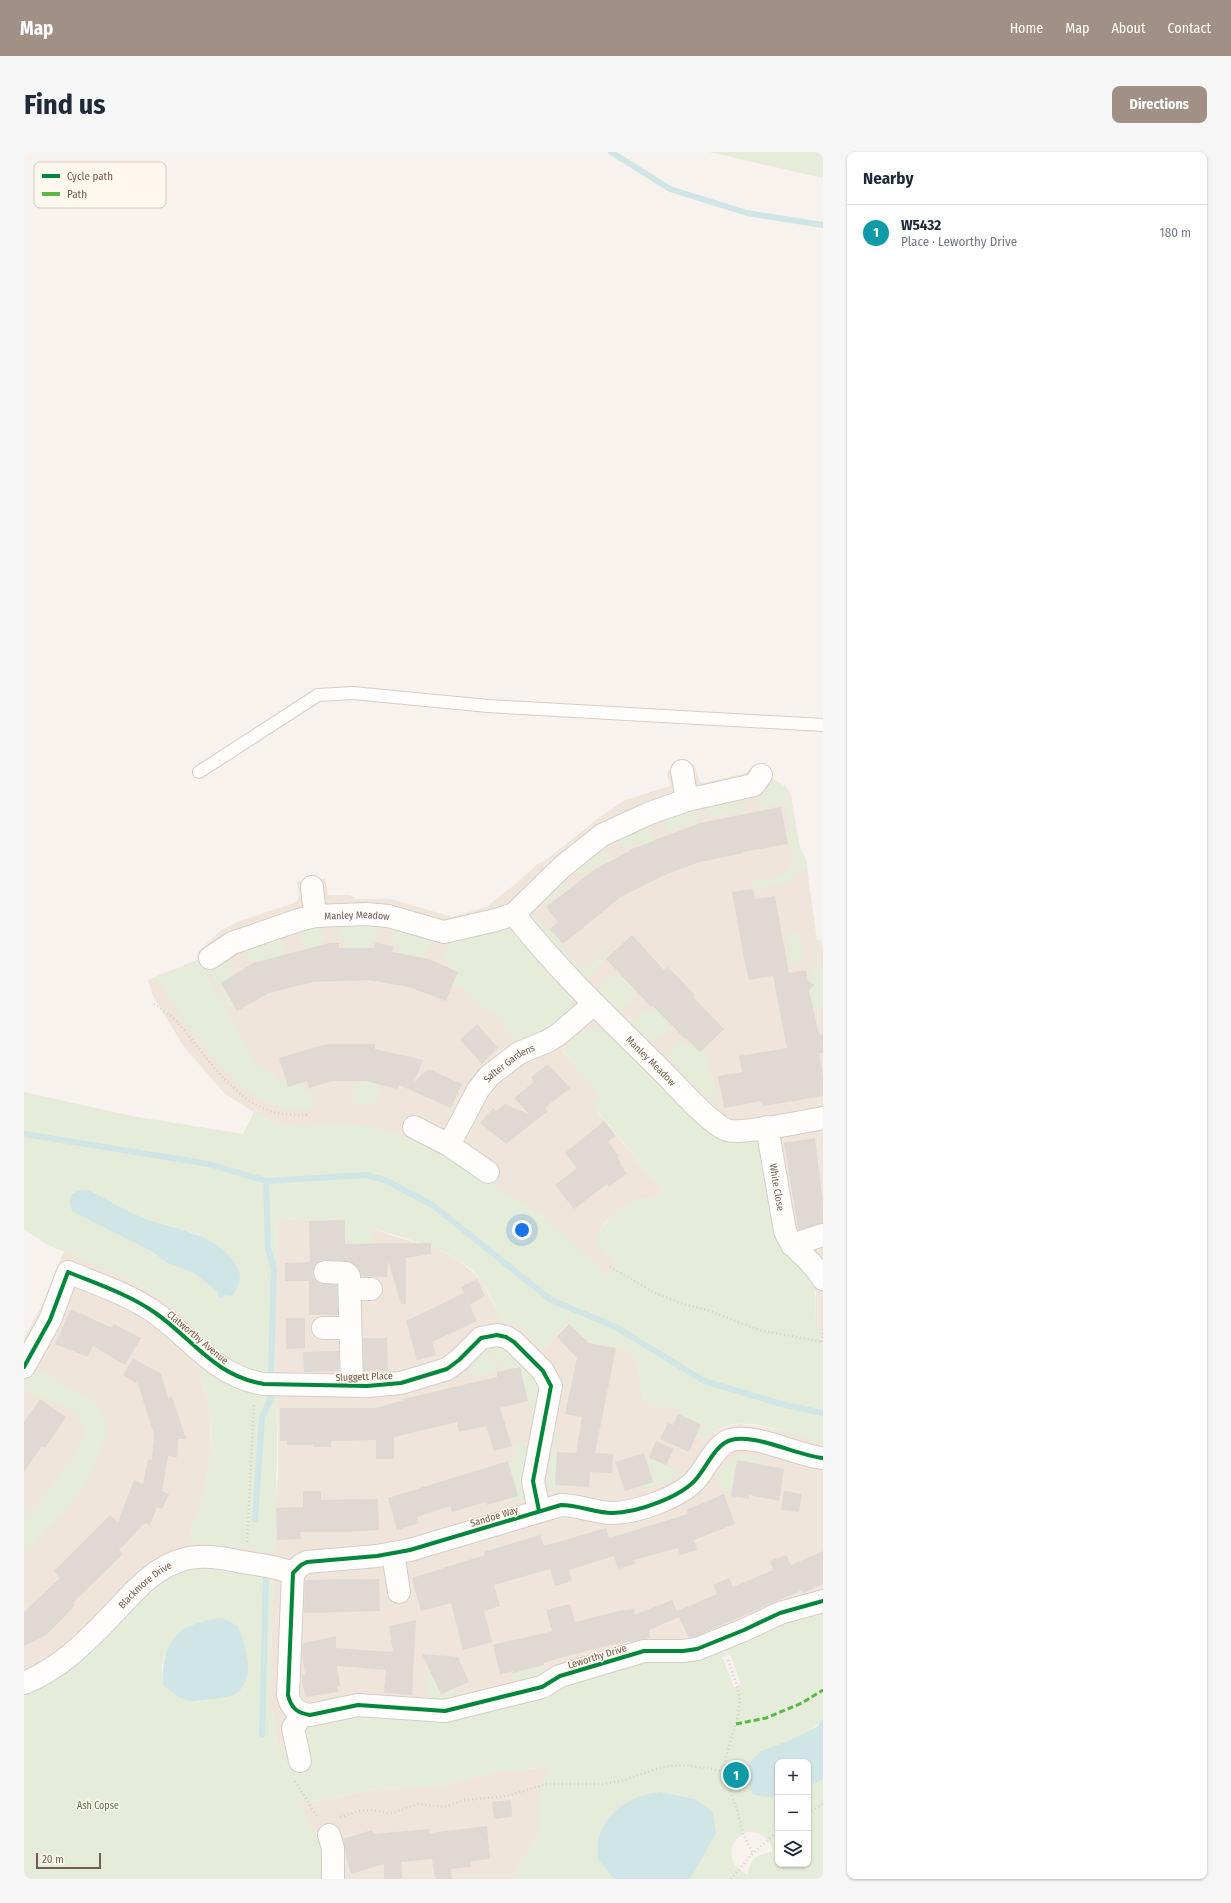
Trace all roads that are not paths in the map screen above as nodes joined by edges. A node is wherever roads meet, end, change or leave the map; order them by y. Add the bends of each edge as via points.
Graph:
1 (823, 725) edge
2 (682, 771) dead end
3 (199, 772) dead end
4 (760, 775) dead end
5 (687, 800) junction
6 (312, 887) dead end
7 (514, 914) junction
8 (315, 916) junction
9 (210, 958) dead end
10 (594, 1004) junction
11 (823, 1118) edge
12 (414, 1126) dead end
13 (767, 1127) junction
14 (448, 1145) junction
15 (488, 1172) dead end
16 (823, 1236) edge
17 (792, 1245) junction
18 (325, 1272) dead end
19 (823, 1279) edge
20 (323, 1328) dead end
21 (350, 1328) junction
22 (24, 1367) edge
23 (266, 1383) joint
24 (352, 1385) junction
25 (823, 1458) edge
26 (539, 1511) junction
27 (394, 1553) junction
28 (293, 1573) junction
29 (398, 1592) dead end
30 (823, 1601) edge
31 (24, 1683) edge
32 (302, 1714) junction
33 (300, 1761) road end
34 (326, 1830) road end
35 (333, 1879) edge

1 - 3 lane via 488,706 353,693 318,694
2 - 5 street
4 - 5 street, Manley Meadow via 754,785
5 - 7 street, Manley Meadow via 650,813 602,835 562,867
6 - 8 street, Manley Meadow
7 - 8 street, Manley Meadow via 444,932 388,916
7 - 10 street, Manley Meadow
8 - 9 street, Manley Meadow via 232,943
10 - 13 street, Manley Meadow via 718,1125 733,1132
10 - 14 street, Salter Gardens via 559,1034 519,1053 488,1076
11 - 13 street, Manley Meadow
12 - 14 street
13 - 17 street, White Close via 785,1231
14 - 15 street
16 - 17 street
17 - 19 street, White Close via 810,1261
18 - 21 street via 346,1273 361,1289
20 - 21 street
21 - 24 street
22 - 23 street, Clatworthy Avenue via 50,1320 68,1272 152,1310 222,1369
23 - 24 street, Sluggett Place
24 - 26 street, Sluggett Place via 401,1383 440,1372 459,1360 481,1338 488,1336 506,1338 514,1342 546,1374 551,1386 533,1481
25 - 26 street, Sandoe Way via 762,1442 732,1439 721,1446 689,1487 671,1498 622,1512 611,1513 572,1505
26 - 27 street, Sandoe Way
27 - 28 street, Sandoe Way via 307,1562
27 - 29 street
28 - 31 street, Blackmore Drive via 280,1568 209,1557 187,1558 168,1565 143,1582 98,1630 61,1664
28 - 32 street via 288,1695 294,1709
30 - 32 street, Leworthy Drive via 780,1613 697,1648 683,1651 644,1651 560,1676 542,1687 445,1711 358,1705 310,1715
32 - 33 street via 294,1728
34 - 35 street via 333,1848

